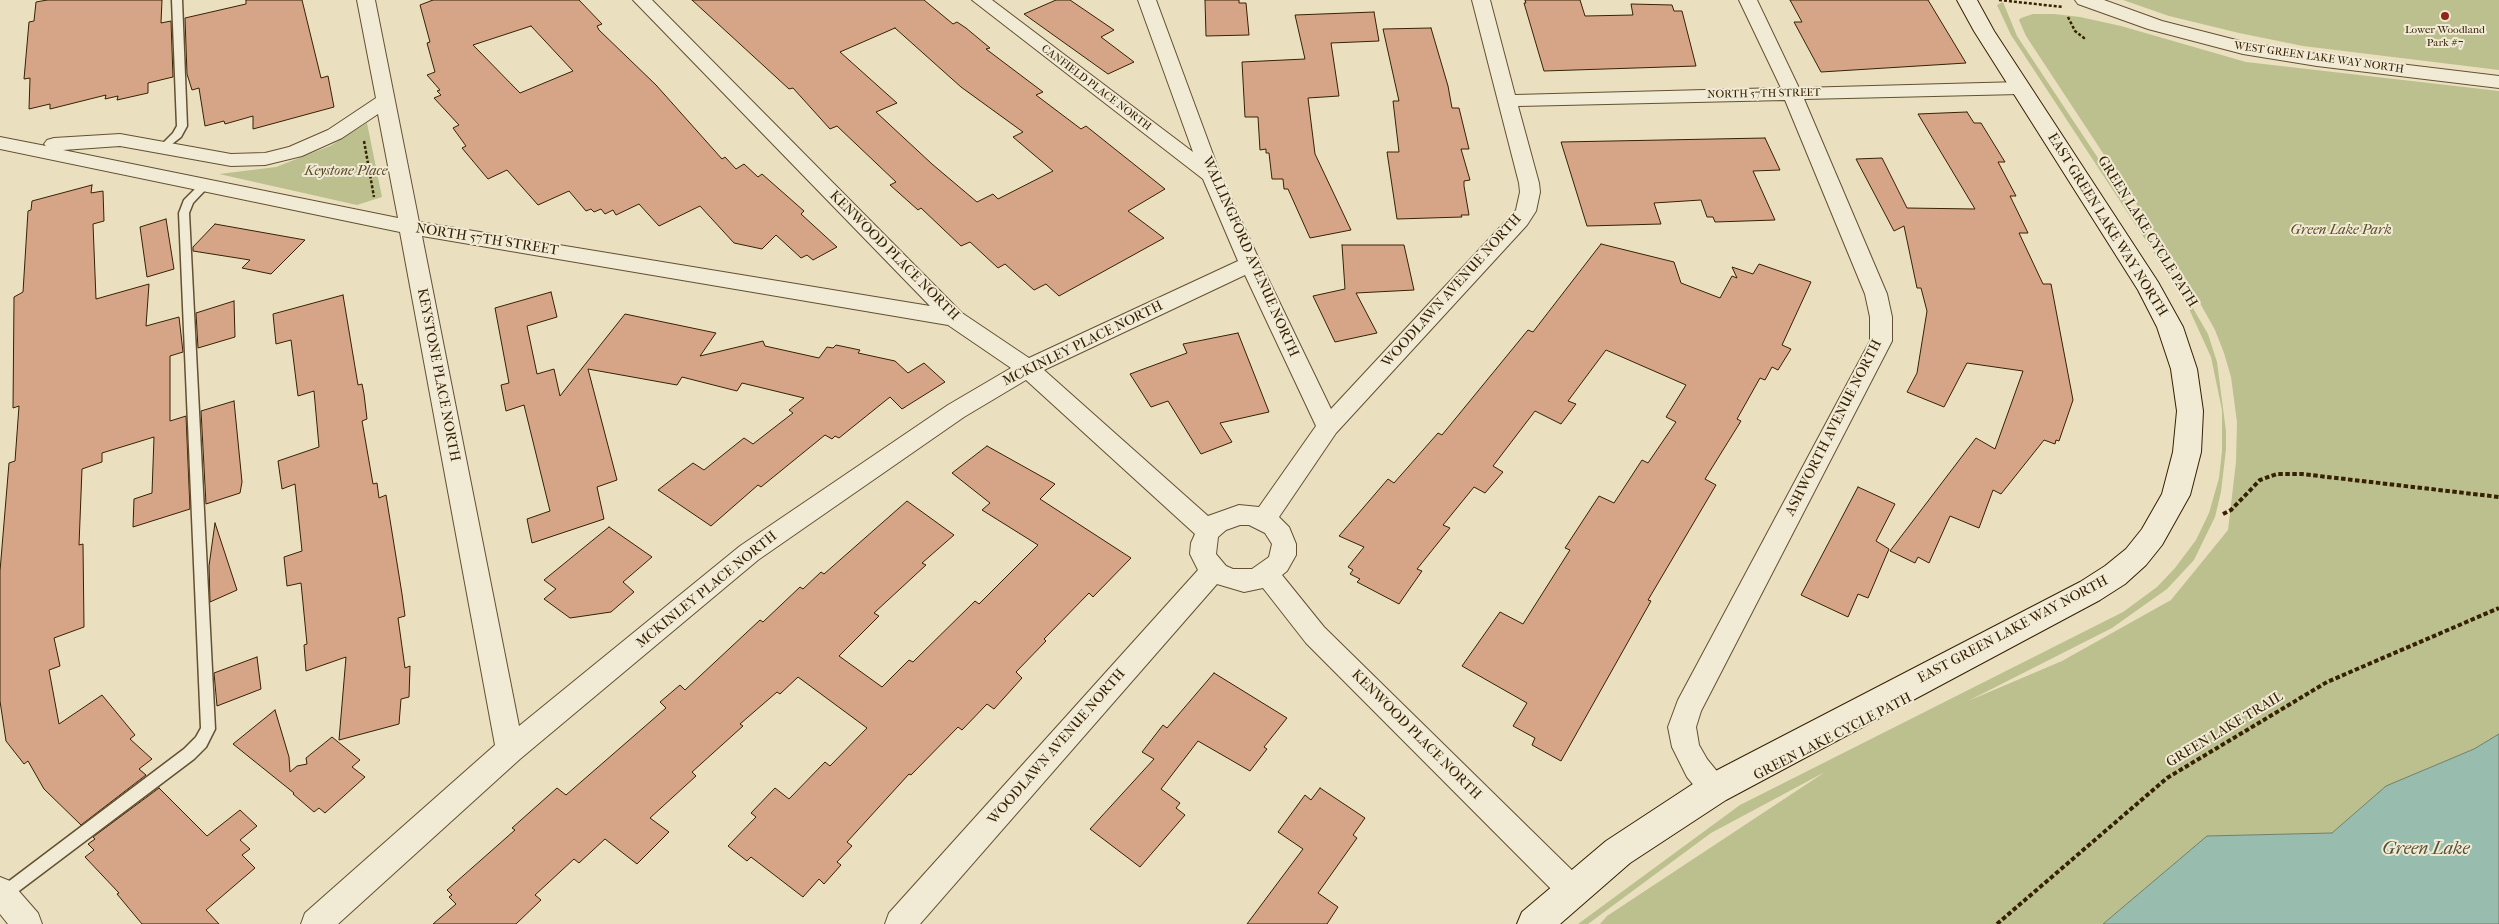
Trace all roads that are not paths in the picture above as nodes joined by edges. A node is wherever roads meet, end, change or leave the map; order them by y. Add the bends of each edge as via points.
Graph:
1 (177, 0) edge
2 (366, 0) edge
3 (642, 0) edge
4 (981, 0) edge
5 (1147, 0) edge
6 (1481, 0) edge
7 (1748, 0) edge
8 (1967, 0) edge
9 (2085, 0) edge
10 (2499, 82) edge
11 (2020, 88) junction
12 (1792, 93) junction
13 (386, 100) junction
14 (1508, 101) junction
15 (0, 143) edge
16 (23, 146) junction
17 (162, 148) junction
18 (1211, 176) junction
19 (206, 184) junction
20 (409, 227) junction
21 (1250, 264) junction
22 (954, 318) junction
23 (1028, 368) junction
24 (1328, 427) junction
25 (1264, 519) junction
26 (1208, 532) junction
27 (1214, 570) junction
28 (1267, 574) junction
29 (510, 750) junction
30 (1714, 789) junction
31 (1572, 890) junction
32 (1, 893) edge
33 (27, 924) edge
34 (316, 924) edge
35 (900, 924) edge
36 (1534, 924) edge

1 - 17 lane via 182,126 178,135
2 - 13 street, KEYSTONE PLACE NORTH
3 - 22 street, KENWOOD PLACE NORTH
4 - 18 street, CANFIELD PLACE NORTH
5 - 18 street, WALLINGFORD AVENUE NORTH
6 - 14 street, WOODLAWN AVENUE NORTH
7 - 12 street, ASHWORTH AVENUE NORTH
8 - 11 main road, EAST GREEN LAKE WAY NORTH
9 - 10 main road, WEST GREEN LAKE WAY NORTH via 2155,25 2243,48
11 - 12 street, NORTH 57TH STREET
11 - 30 main road, EAST GREEN LAKE WAY NORTH via 2149,288 2176,341 2190,411 2188,452 2176,495 2152,537 2136,557 2090,591
12 - 14 street, NORTH 57TH STREET
12 - 30 street, ASHWORTH AVENUE NORTH via 1876,294 1881,317 1881,341 1688,709 1682,727 1686,747
13 - 17 street, NORTH 57TH STREET via 335,134 296,152 231,160
13 - 20 street, KEYSTONE PLACE NORTH
14 - 24 street, WOODLAWN AVENUE NORTH via 1529,183 1526,211
15 - 16 street, NORTH 57TH STREET
16 - 17 street, NORTH 57TH STREET via 120,140
16 - 19 street, NORTH 57TH STREET
18 - 21 street, WALLINGFORD AVENUE NORTH
19 - 20 street, NORTH 57TH STREET
19 - 32 lane via 188,202 184,213 208,729 189,754
20 - 22 street, NORTH 57TH STREET
20 - 29 street, KEYSTONE PLACE NORTH
21 - 23 street, MCKINLEY PLACE NORTH
21 - 24 street, WALLINGFORD AVENUE NORTH
22 - 23 street, KENWOOD PLACE NORTH
23 - 26 street, KENWOOD PLACE NORTH
23 - 29 street, MCKINLEY PLACE NORTH via 956,411 748,553
24 - 25 street, WOODLAWN AVENUE NORTH
25 - 26 street via 1239,515 1222,520
25 - 28 street via 1274,526 1284,544 1278,564
26 - 27 street via 1203,542 1203,554
27 - 28 street via 1230,579 1244,581
27 - 35 street, WOODLAWN AVENUE NORTH
28 - 31 street, KENWOOD PLACE NORTH via 1315,635
29 - 34 street, MCKINLEY PLACE NORTH
30 - 31 main road, EAST GREEN LAKE WAY NORTH via 1626,846
31 - 36 main road, EAST GREEN LAKE WAY NORTH
32 - 33 street

